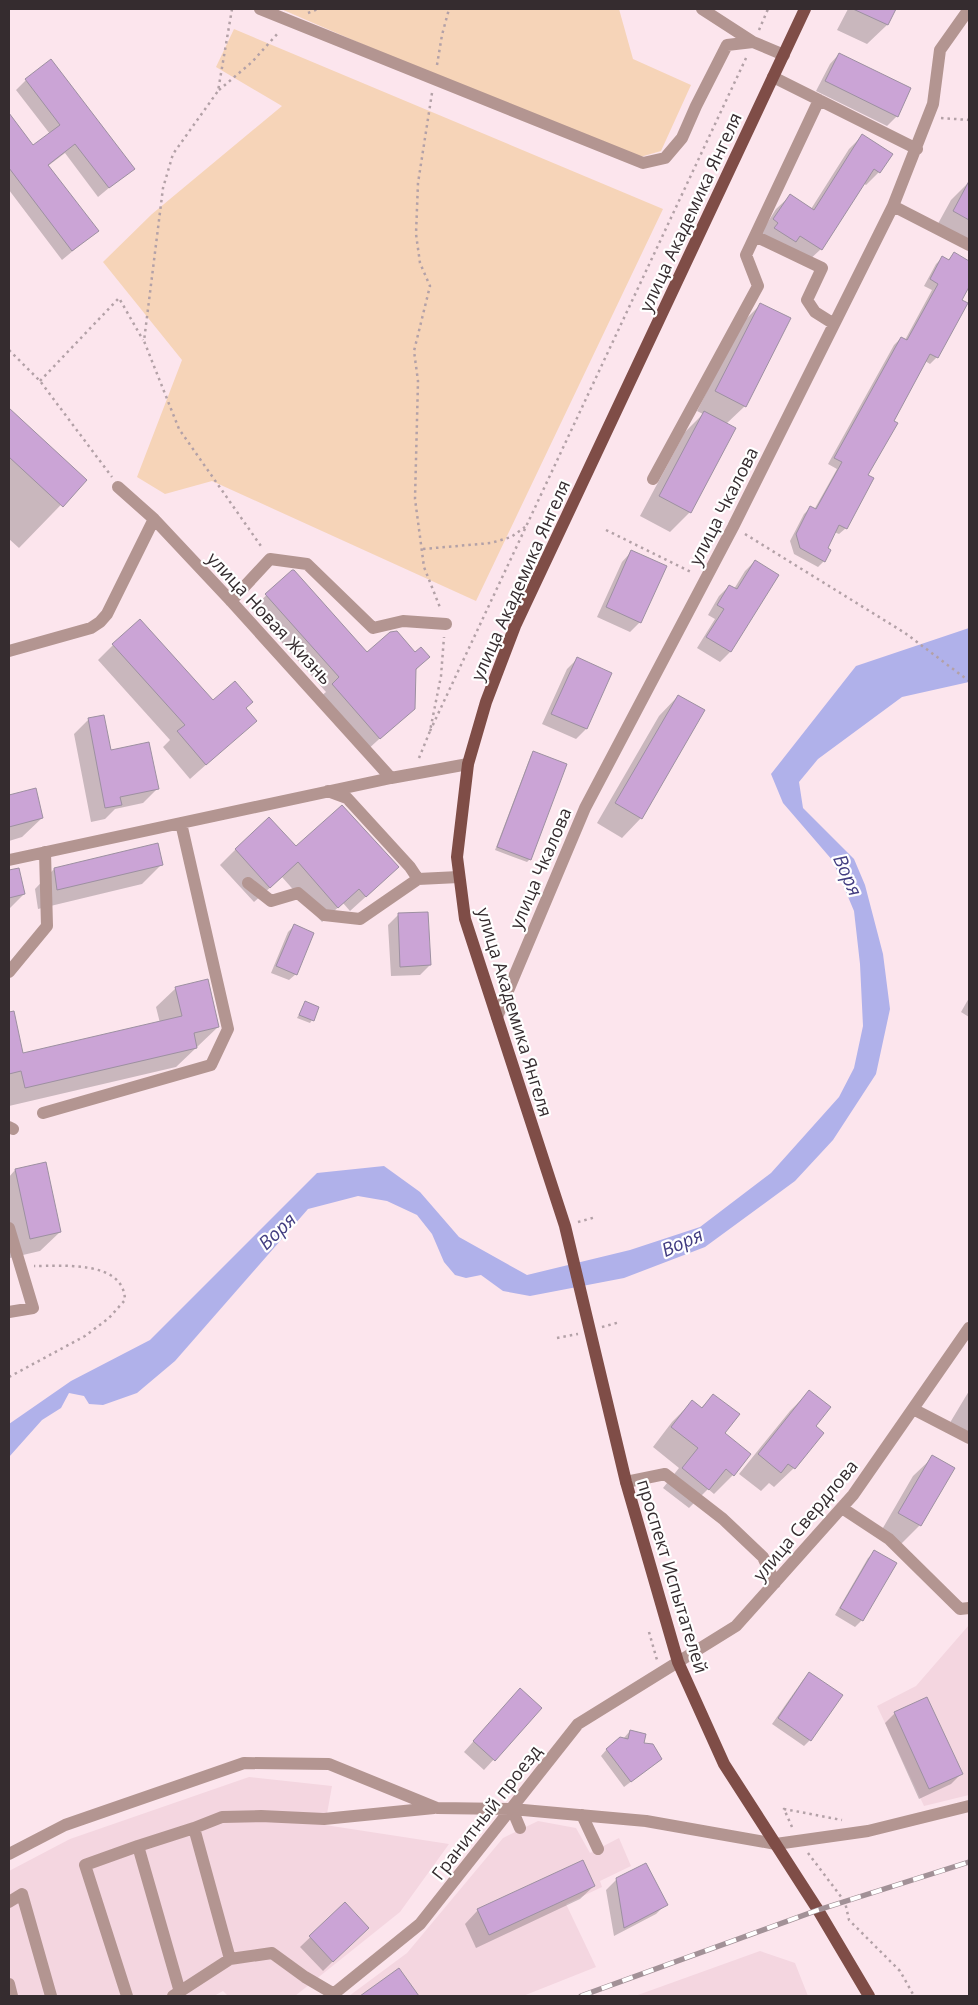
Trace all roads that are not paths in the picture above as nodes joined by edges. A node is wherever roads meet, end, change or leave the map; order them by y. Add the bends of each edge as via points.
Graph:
1 (260, 9) edge
2 (702, 9) edge
3 (805, 9) edge
4 (969, 9) edge
5 (753, 42) junction
6 (784, 55) junction
7 (773, 77) junction
8 (818, 100) junction
9 (917, 149) junction
10 (893, 206) junction
11 (755, 236) junction
12 (969, 245) edge
13 (834, 324) junction
14 (654, 479) dead end
15 (118, 488) road end
16 (154, 519) junction
17 (231, 601) junction
18 (446, 624) road end
19 (9, 651) edge
20 (468, 764) junction
21 (392, 778) junction
22 (328, 791) junction
23 (181, 823) junction
24 (45, 852) junction
25 (9, 860) edge
26 (459, 877) junction
27 (418, 879) junction
28 (248, 883) dead end
29 (9, 972) edge
30 (497, 1017) junction
31 (43, 1113) dead end
32 (9, 1228) edge
33 (9, 1312) edge
34 (969, 1328) edge
35 (590, 1331) joint
36 (913, 1409) junction
37 (969, 1438) edge
38 (626, 1482) junction
39 (842, 1508) junction
40 (775, 1583) junction
41 (969, 1608) edge
42 (678, 1662) junction
43 (969, 1806) edge
44 (437, 1808) junction
45 (512, 1809) junction
46 (582, 1815) junction
47 (194, 1828) junction
48 (520, 1828) dead end
49 (776, 1844) junction
50 (138, 1846) junction
51 (598, 1848) dead end
52 (9, 1854) edge
53 (9, 1902) edge
54 (230, 1959) junction
55 (9, 1984) edge
56 (177, 1994) edge
57 (333, 1995) edge
58 (12, 1996) edge
59 (51, 1996) edge
60 (127, 1996) edge
61 (869, 1996) edge

1 - 5 street via 643,163 665,158 682,138 727,45
2 - 5 street
3 - 6 main road, улица Академика Янгеля
4 - 9 street, улица Чкалова via 940,50 933,104
5 - 6 street
6 - 7 main road, улица Академика Янгеля
7 - 8 street
7 - 20 main road, улица Академика Янгеля via 515,626 486,702
8 - 9 street
8 - 11 street
9 - 10 street, улица Чкалова
10 - 12 street
10 - 13 street, улица Чкалова
11 - 13 street via 822,268 807,300 815,312
11 - 14 street via 746,255 758,286
13 - 30 street, улица Чкалова via 733,527 585,808
15 - 16 street, улица Новая Жизнь
16 - 17 street, улица Новая Жизнь
16 - 19 street via 100,622 90,628
17 - 18 street via 270,559 307,564 373,628 403,621
17 - 21 street, улица Новая Жизнь
20 - 21 street
20 - 26 main road, улица Академика Янгеля via 457,857
21 - 22 street
22 - 23 street
22 - 27 street via 347,798 410,866
23 - 24 street
23 - 31 street via 228,1029 211,1065
24 - 25 street
24 - 29 street via 47,926
26 - 27 street
26 - 30 main road, улица Академика Янгеля via 465,919
27 - 28 street via 360,919 324,915 298,893 271,901
30 - 35 main road, улица Академика Янгеля via 565,1226
32 - 33 street via 34,1308
34 - 36 street, улица Свердлова
35 - 38 main road, проспект Испытателей
36 - 37 street
36 - 39 street, улица Свердлова
38 - 40 street via 665,1474 723,1519 764,1557
38 - 42 main road, проспект Испытателей
39 - 40 street, улица Свердлова
39 - 41 street via 889,1539 960,1609
40 - 42 street, улица Свердлова via 736,1626
42 - 45 street, Гранитный проезд via 578,1724
42 - 49 main road, проспект Испытателей via 724,1764
43 - 49 street via 868,1831
44 - 45 street
44 - 47 street via 324,1819 222,1817
44 - 52 street via 329,1764 244,1763 65,1825
45 - 46 street
45 - 48 street
45 - 57 street, Гранитный проезд via 420,1924
46 - 49 street via 646,1821
46 - 51 street
47 - 50 street
47 - 54 street
49 - 61 main road, проспект Испытателей
50 - 56 street
50 - 60 street via 85,1865
53 - 59 street via 22,1894
54 - 56 street
54 - 57 street via 272,1953
55 - 58 street

